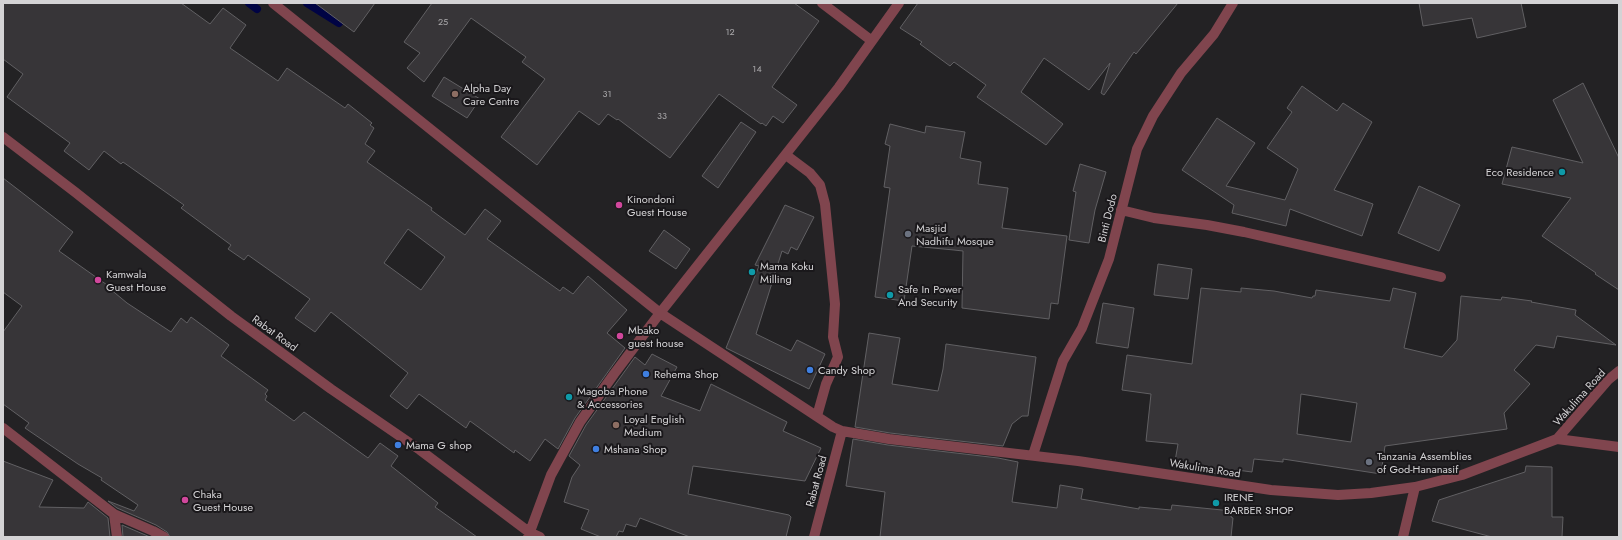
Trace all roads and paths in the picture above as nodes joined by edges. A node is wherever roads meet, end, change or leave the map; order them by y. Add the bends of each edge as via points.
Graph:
1 (273, 3) edge
2 (822, 3) edge
3 (899, 3) edge
4 (1233, 3) edge
5 (872, 41) junction
6 (3, 137) edge
7 (786, 155) junction
8 (1121, 210) junction
9 (1441, 277) dead end
10 (660, 313) junction
11 (1619, 371) edge
12 (817, 416) junction
13 (3, 428) edge
14 (842, 431) junction
15 (1558, 438) junction
16 (1619, 446) edge
17 (1033, 455) junction
18 (1415, 487) junction
19 (114, 514) junction
20 (529, 534) edge
21 (116, 537) edge
22 (164, 537) edge
23 (540, 537) edge
24 (814, 537) edge
25 (1403, 537) edge

1 - 10 street
2 - 5 street
3 - 5 street
4 - 8 street, Binti Dodo via 1214,34 1181,73 1153,116 1137,149
5 - 7 street
6 - 20 street, Rabat Road via 231,316 420,450
7 - 10 street
7 - 12 street via 810,173 820,185 825,204 835,304 833,337 838,357 826,384
8 - 9 street via 1154,218 1244,232
8 - 17 street, Binti Dodo via 1109,259 1082,328 1063,361
10 - 12 street
10 - 20 street via 580,422 551,475
11 - 15 street, Wakulima Road via 1608,380
12 - 14 street
13 - 19 street
14 - 17 street, Wakulima Road via 889,439
14 - 24 street, Rabat Road
15 - 16 street, Wakulima Road
15 - 18 street, Wakulima Road via 1462,475
17 - 18 street, Wakulima Road via 1300,493 1338,495
18 - 25 street
19 - 21 street
19 - 22 street
20 - 23 street, Rabat Road

